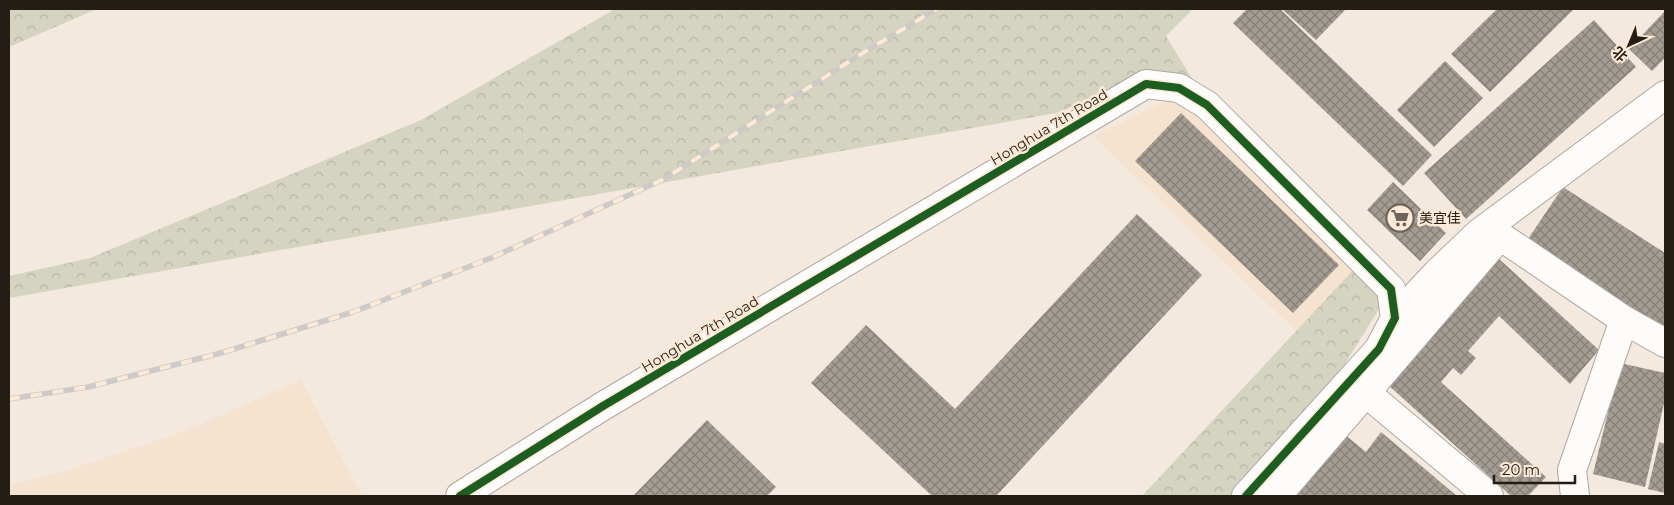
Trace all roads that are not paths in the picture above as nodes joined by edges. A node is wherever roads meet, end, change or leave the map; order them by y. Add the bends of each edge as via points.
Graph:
1 (1665, 95) edge
2 (1395, 318) junction
3 (1624, 320) junction
4 (1665, 343) edge
5 (1365, 392) junction
6 (460, 496) edge
7 (1246, 496) edge
8 (1277, 496) edge
9 (1489, 496) edge
10 (1575, 496) edge

1 - 2 street via 1479,232
2 - 6 street, Honghua 7th Road via 1391,289 1206,105 1180,88 1146,84 603,406
2 - 7 street via 1379,349
3 - 4 street
3 - 5 street via 1500,236
3 - 10 street via 1572,470
5 - 8 street
5 - 9 street

